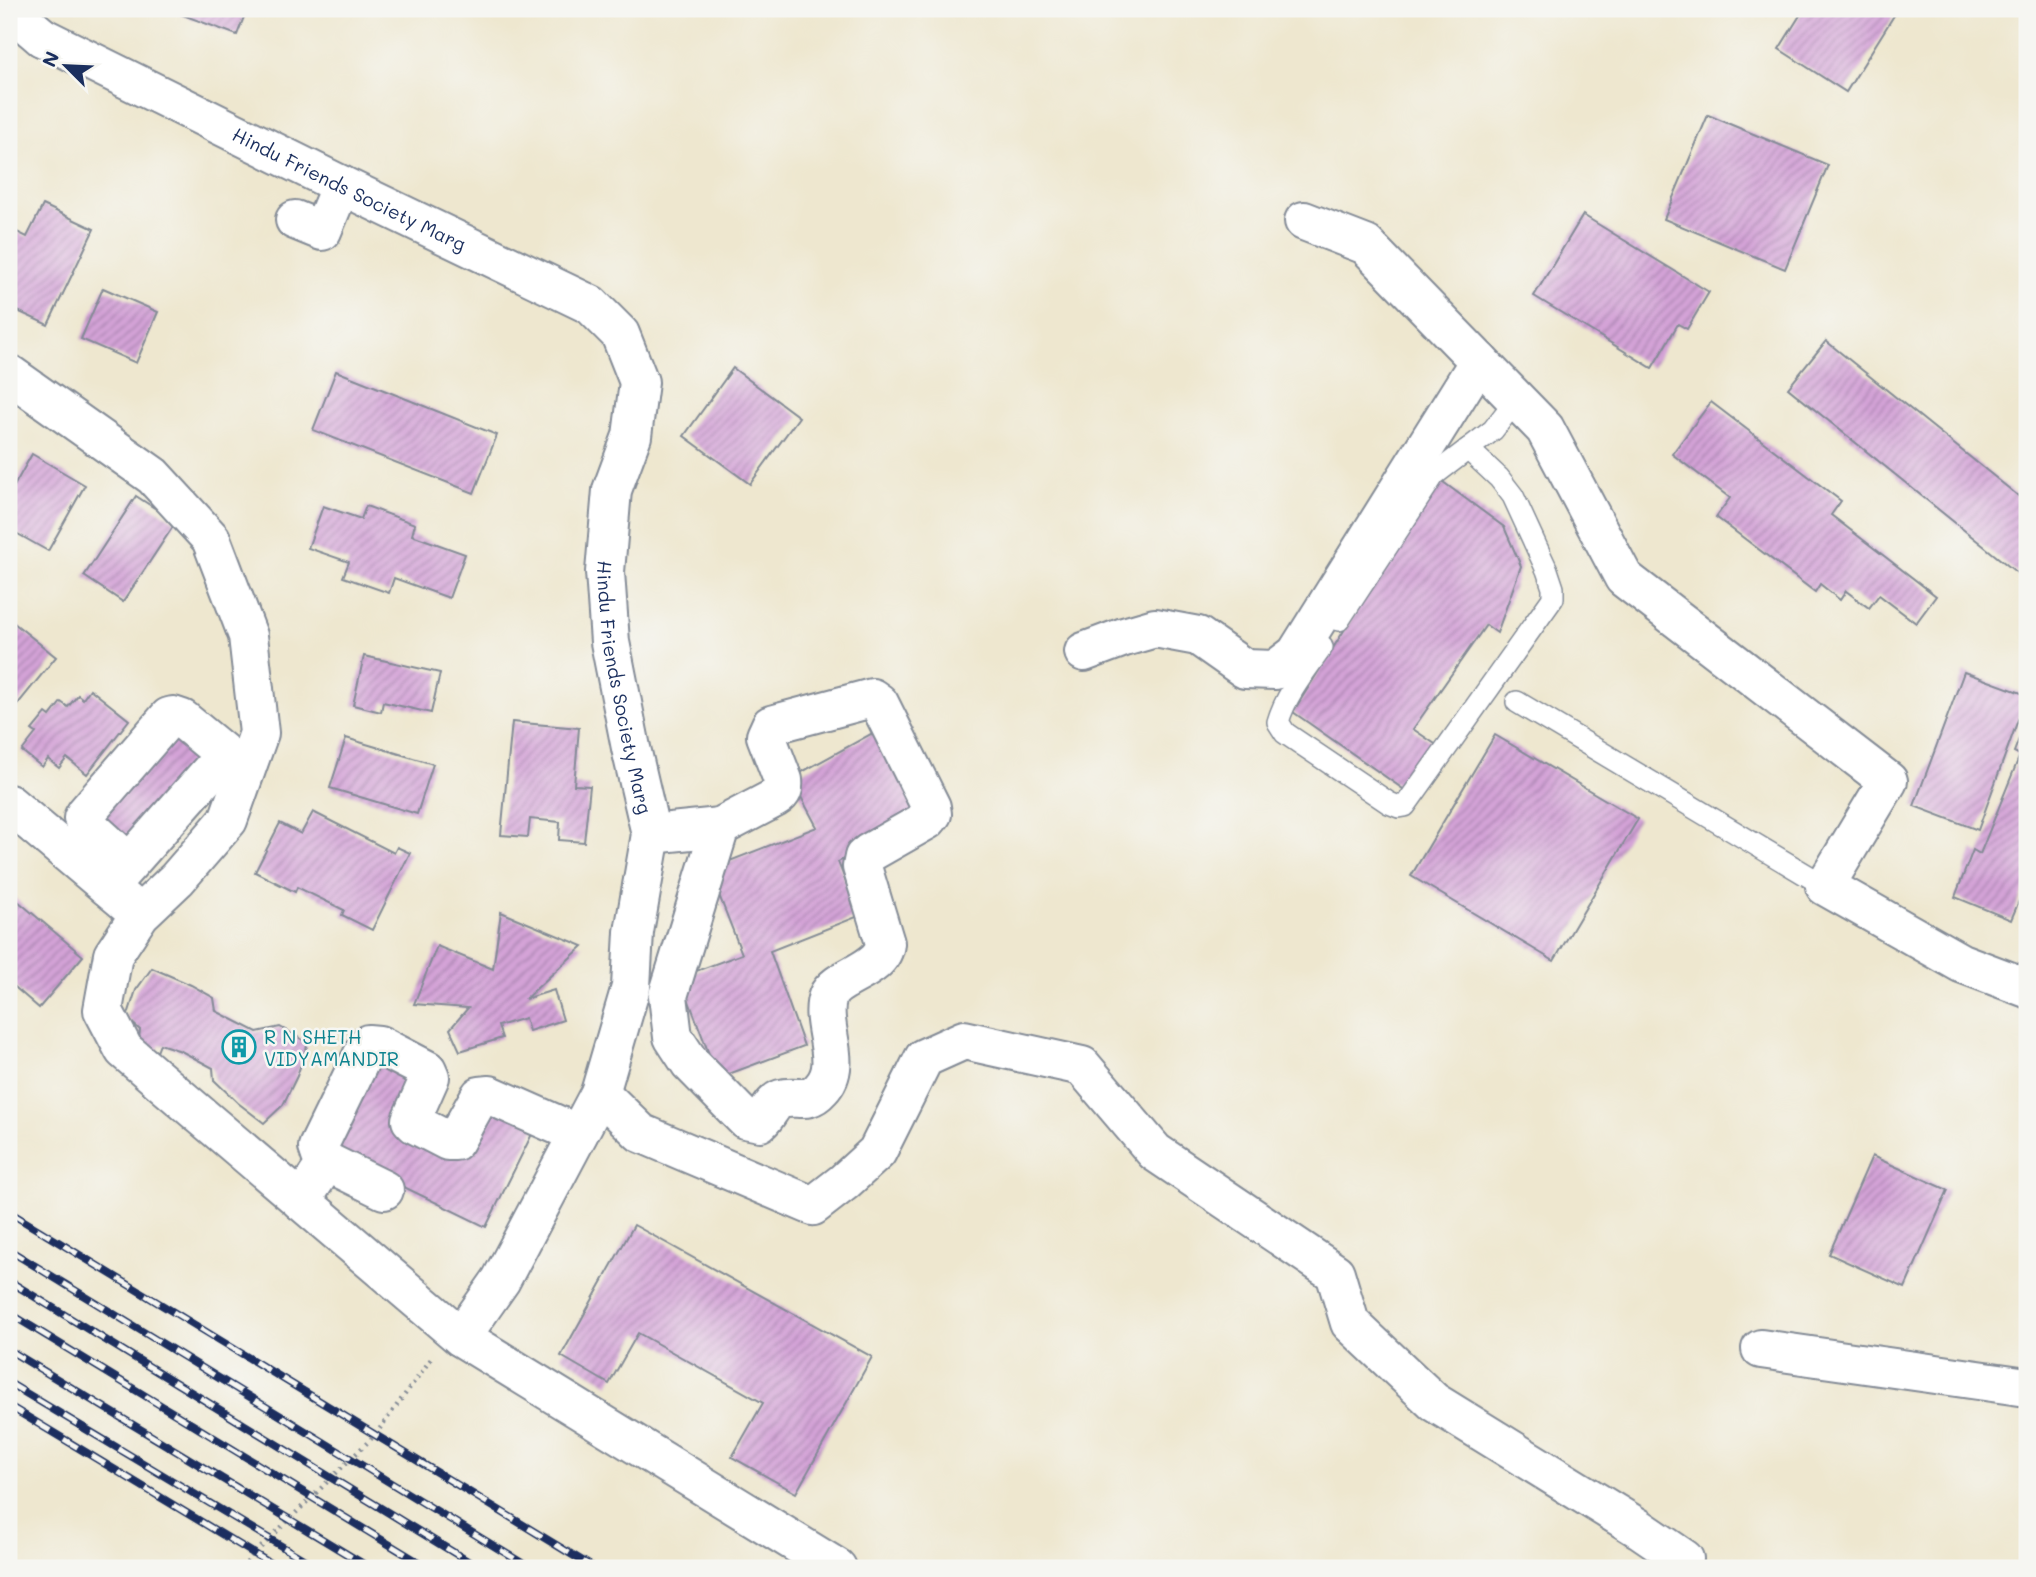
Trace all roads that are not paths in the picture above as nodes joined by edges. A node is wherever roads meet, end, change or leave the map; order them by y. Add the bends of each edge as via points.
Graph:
1 (17, 25) edge
2 (341, 185) junction
3 (1304, 221) dead end
4 (322, 232) dead end
5 (1479, 361) junction
6 (9, 374) edge
7 (1516, 400) junction
8 (1468, 449) junction
9 (1084, 652) dead end
10 (1517, 702) dead end
11 (235, 763) junction
12 (9, 804) edge
13 (720, 827) junction
14 (651, 834) junction
15 (118, 875) junction
16 (1825, 886) junction
17 (141, 914) junction
18 (631, 987) junction
19 (2027, 988) edge
20 (668, 996) junction
21 (600, 1093) junction
22 (578, 1134) junction
23 (327, 1162) junction
24 (384, 1190) dead end
25 (301, 1201) junction
26 (461, 1337) junction
27 (1761, 1349) dead end
28 (2027, 1387) edge
29 (1684, 1559) dead end
30 (837, 1568) edge

1 - 2 street, Hindu Friends Society Marg
2 - 4 street
2 - 14 street, Hindu Friends Society Marg via 591,305 620,334 639,382 632,436 612,489 605,572 610,642
3 - 5 street via 1366,245
5 - 7 street
5 - 9 street via 1296,654 1275,670 1245,669 1198,636 1155,628
6 - 11 street via 153,476 211,539 248,636 259,733
7 - 8 lane via 1493,430
7 - 16 street via 1545,429 1624,578 1888,781
8 - 8 lane via 1514,496 1548,570 1553,598 1405,806 1399,807 1285,733 1278,722 1290,695 1434,475
10 - 16 lane
11 - 15 street
11 - 15 street via 182,719 169,717 83,818
11 - 17 street via 228,820
12 - 15 street
13 - 14 street
13 - 20 street
13 - 20 street via 781,794 783,780 766,736 771,725 872,698 880,703 933,811 927,820 862,861 885,950 830,991 825,1006 830,1071 816,1094 781,1099 760,1122 745,1119 681,1052 673,1037
14 - 18 street, Hindu Friends Society Marg via 634,932
15 - 17 street
16 - 19 street via 1961,963
17 - 25 street via 113,954 103,1010 124,1050
18 - 20 street
18 - 21 street, Hindu Friends Society Marg
21 - 22 street, Hindu Friends Society Marg
21 - 29 street via 641,1133 813,1206 877,1152 924,1058 964,1040 1082,1066 1155,1152 1335,1273 1350,1323 1434,1402
22 - 23 street via 490,1095 480,1096 455,1141 448,1141 411,1120 430,1077 427,1070 379,1045 368,1044 318,1147
22 - 26 street, Hindu Friends Society Marg via 501,1280
23 - 24 street
23 - 25 street
25 - 26 street
26 - 30 street
27 - 28 street

